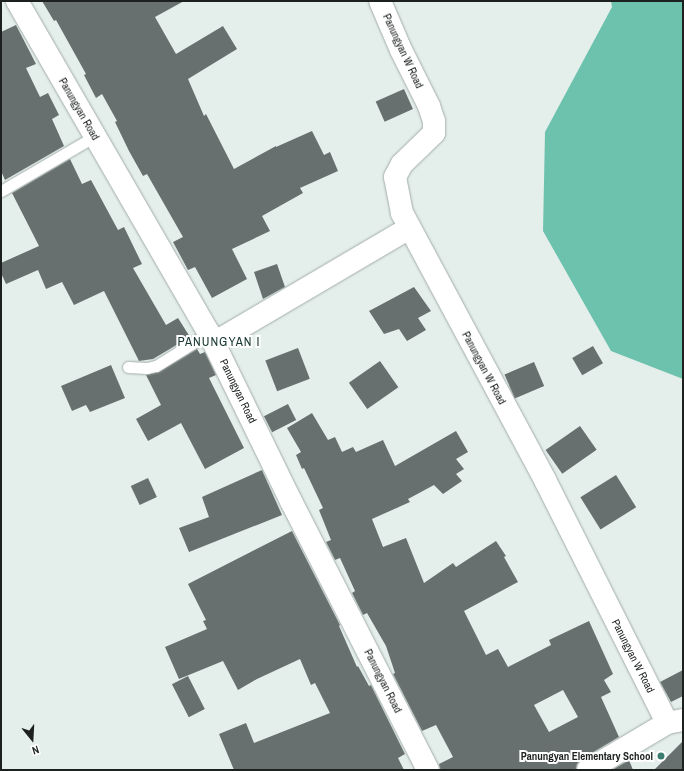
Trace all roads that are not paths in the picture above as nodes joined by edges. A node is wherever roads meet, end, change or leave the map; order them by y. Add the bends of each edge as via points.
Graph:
1 (17, 1) edge
2 (380, 1) edge
3 (95, 136) junction
4 (1, 191) edge
5 (409, 228) junction
6 (211, 338) junction
7 (128, 367) dead end
8 (675, 722) edge
9 (428, 770) edge
10 (588, 770) edge

1 - 3 street, Panungyan Road
2 - 5 street, Panungyan W Road via 434,121 434,133 402,164 395,177 402,214
3 - 4 lane
3 - 6 street, Panungyan Road
5 - 6 street
5 - 8 street, Panungyan W Road
6 - 7 lane via 156,366
6 - 9 street, Panungyan Road
8 - 10 street

